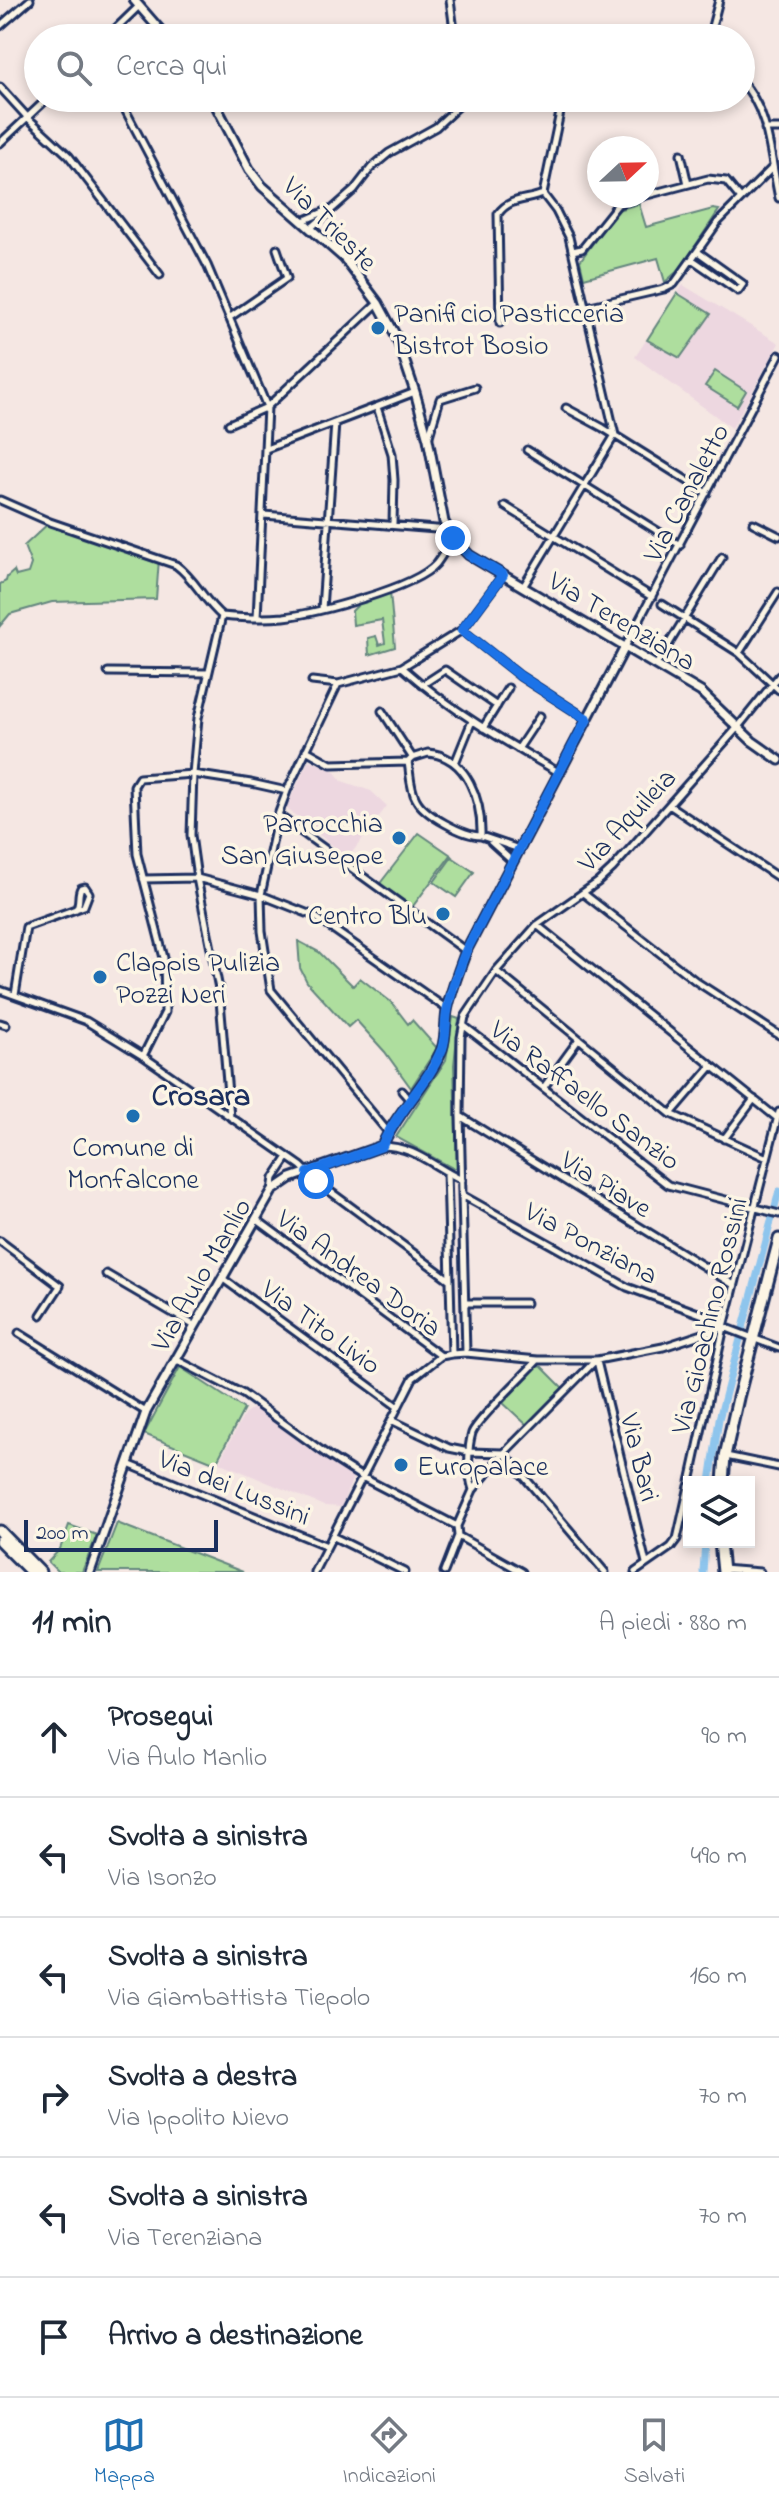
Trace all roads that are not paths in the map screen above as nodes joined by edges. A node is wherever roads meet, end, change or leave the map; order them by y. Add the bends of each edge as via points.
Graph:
1 (30, 0) edge
2 (450, 0) edge
3 (719, 0) edge
4 (136, 4) edge
5 (118, 24) edge
6 (154, 24) edge
7 (453, 24) edge
8 (713, 24) edge
9 (0, 25) edge
10 (0, 87) edge
11 (755, 97) edge
12 (35, 112) edge
13 (126, 112) edge
14 (219, 112) edge
15 (452, 112) edge
16 (560, 112) edge
17 (29, 119) junction
18 (765, 129) junction
19 (779, 129) edge
20 (0, 143) edge
21 (681, 154) dead end
22 (772, 168) junction
23 (688, 184) junction
24 (659, 191) edge
25 (543, 194) junction
26 (740, 198) junction
27 (779, 198) edge
28 (333, 208) junction
29 (615, 208) edge
30 (303, 221) junction
31 (311, 228) junction
32 (277, 249) dead end
33 (572, 251) junction
34 (698, 252) junction
35 (693, 260) junction
36 (160, 275) dead end
37 (378, 303) junction
38 (586, 307) junction
39 (229, 318) junction
40 (500, 323) dead end
41 (779, 355) edge
42 (475, 388) dead end
43 (415, 392) junction
44 (267, 407) junction
45 (377, 407) junction
46 (566, 408) dead end
47 (335, 423) junction
48 (229, 424) dead end
49 (615, 435) junction
50 (428, 439) junction
51 (266, 449) junction
52 (527, 450) dead end
53 (585, 485) junction
54 (707, 493) junction
55 (0, 500) edge
56 (505, 506) dead end
57 (264, 515) junction
58 (328, 520) junction
59 (753, 523) dead end
60 (393, 524) junction
61 (448, 530) junction
62 (554, 536) junction
63 (779, 536) edge
64 (680, 545) junction
65 (722, 557) dead end
66 (503, 575) junction
67 (523, 587) junction
68 (778, 592) edge
69 (652, 597) junction
70 (662, 604) dead end
71 (322, 609) junction
72 (222, 616) junction
73 (257, 618) junction
74 (685, 619) junction
75 (462, 630) junction
76 (625, 647) junction
77 (739, 653) junction
78 (656, 665) junction
79 (402, 667) junction
80 (108, 672) dead end
81 (208, 673) junction
82 (779, 676) edge
83 (312, 681) dead end
84 (338, 684) junction
85 (422, 685) junction
86 (772, 685) junction
87 (508, 688) dead end
88 (779, 690) edge
89 (497, 706) junction
90 (382, 711) dead end
91 (540, 716) dead end
92 (587, 719) junction
93 (472, 721) junction
94 (738, 727) junction
95 (482, 728) junction
96 (518, 749) junction
97 (306, 750) junction
98 (410, 760) junction
99 (779, 760) edge
100 (455, 763) junction
101 (560, 773) junction
102 (193, 774) junction
103 (287, 791) junction
104 (669, 805) junction
105 (278, 815) junction
106 (481, 836) junction
107 (490, 841) junction
108 (520, 850) junction
109 (514, 862) junction
110 (197, 878) junction
111 (779, 878) edge
112 (143, 879) junction
113 (583, 893) junction
114 (261, 895) junction
115 (76, 909) dead end
116 (537, 925) junction
117 (466, 951) junction
118 (496, 971) junction
119 (0, 990) edge
120 (15, 995) junction
121 (448, 1009) junction
122 (463, 1025) junction
123 (779, 1035) edge
124 (579, 1039) junction
125 (143, 1056) junction
126 (712, 1066) junction
127 (544, 1087) junction
128 (402, 1091) dead end
129 (754, 1099) junction
130 (410, 1100) junction
131 (671, 1114) junction
132 (460, 1115) junction
133 (778, 1115) edge
134 (231, 1117) junction
135 (388, 1132) junction
136 (724, 1139) junction
137 (382, 1146) junction
138 (288, 1157) junction
139 (767, 1158) junction
140 (447, 1172) junction
141 (308, 1173) junction
142 (462, 1180) junction
143 (272, 1191) junction
144 (462, 1195) junction
145 (755, 1207) junction
146 (778, 1214) edge
147 (256, 1219) junction
148 (779, 1239) edge
149 (0, 1241) edge
150 (106, 1274) dead end
151 (222, 1278) junction
152 (450, 1280) junction
153 (734, 1285) junction
154 (465, 1303) junction
155 (526, 1303) dead end
156 (41, 1315) dead end
157 (706, 1317) junction
158 (196, 1326) junction
159 (724, 1327) junction
160 (710, 1331) junction
161 (19, 1333) dead end
162 (745, 1334) junction
163 (779, 1348) edge
164 (466, 1353) junction
165 (452, 1354) junction
166 (441, 1356) junction
167 (177, 1360) junction
168 (538, 1360) junction
169 (597, 1360) junction
170 (398, 1407) junction
171 (146, 1412) junction
172 (391, 1420) junction
173 (469, 1452) junction
174 (504, 1453) junction
175 (725, 1456) junction
176 (127, 1464) junction
177 (779, 1467) edge
178 (691, 1476) edge
179 (723, 1476) edge
180 (362, 1477) junction
181 (473, 1490) junction
182 (683, 1512) edge
183 (457, 1526) junction
184 (0, 1531) edge
185 (332, 1536) junction
186 (458, 1536) junction
187 (0, 1541) edge
188 (327, 1546) junction
189 (720, 1548) edge
190 (646, 1563) junction
191 (29, 1570) edge
192 (722, 1571) edge
193 (40, 1572) edge
194 (90, 1572) edge
195 (314, 1572) edge
196 (405, 1572) edge
197 (444, 1572) edge
198 (522, 1572) edge
199 (605, 1572) edge
200 (635, 1572) edge
201 (760, 1572) edge

1 - 9 street
2 - 7 street
3 - 8 street
4 - 5 street
4 - 6 street
10 - 17 street
11 - 18 street
12 - 17 street
13 - 39 street
14 - 30 street, Via Trieste via 262,186
15 - 28 street via 389,153
16 - 25 street
17 - 20 street
17 - 36 street via 69,156
18 - 19 street
18 - 22 street
21 - 23 street
22 - 26 street
22 - 27 street
23 - 24 street
23 - 26 street via 726,181
25 - 33 street via 563,224
25 - 40 street via 512,201 498,214
26 - 34 street
28 - 30 street
28 - 31 street
29 - 33 street via 582,249
30 - 31 street, Via Trieste
31 - 37 street, Via Trieste via 344,258
32 - 39 street via 287,278
33 - 38 street
34 - 35 street
34 - 35 street via 743,284 738,291
35 - 38 street via 664,289
37 - 43 street, Via Trieste via 397,338
37 - 44 street
38 - 49 street
39 - 44 street
41 - 54 street, Via Canaletto
42 - 50 street via 440,399
43 - 45 street
43 - 50 street, Via Trieste
44 - 48 street
44 - 51 street
45 - 47 street
45 - 60 street via 392,454
46 - 49 street
47 - 51 street
47 - 58 street
49 - 53 street
49 - 54 street
50 - 61 street, Via Trieste
51 - 57 street
52 - 53 street
53 - 62 street
53 - 64 street
54 - 64 street, Via Canaletto
55 - 72 street via 176,565
56 - 62 street
57 - 58 street
57 - 73 street
58 - 60 street
58 - 71 street
59 - 63 street
60 - 61 street
61 - 66 street, Via Terenziana via 469,555
61 - 71 street via 435,565 424,574
62 - 67 street
62 - 69 street
64 - 69 street, Via Canaletto
65 - 74 street
66 - 67 street, Via Terenziana
66 - 75 street
67 - 76 street, Via Terenziana
68 - 77 street
69 - 76 street, Via Canaletto
70 - 74 street
71 - 73 street
72 - 73 street
72 - 81 street
74 - 77 street
74 - 78 street
75 - 79 street
75 - 92 street
76 - 78 street, Via Terenziana
76 - 92 street
77 - 86 street
78 - 94 street, Via Terenziana via 701,692
79 - 84 street
79 - 85 street
80 - 81 street
81 - 102 street
82 - 86 street, Via Aquileia
83 - 84 street
84 - 97 street
85 - 89 street via 445,670
85 - 93 street
86 - 88 street
86 - 94 street, Via Aquileia
87 - 89 street
89 - 95 street
90 - 98 street
91 - 96 street
92 - 101 street
93 - 95 street
93 - 100 street
94 - 99 street, Via Terenziana
94 - 104 street, Via Aquileia
95 - 96 street
96 - 101 street
97 - 98 street via 331,764
97 - 103 street
98 - 100 street via 428,753
98 - 106 street via 414,797 421,806 466,833
100 - 106 street via 474,794
101 - 108 street
102 - 103 street
102 - 110 street via 191,835
102 - 112 street via 139,778 134,786
103 - 105 street
104 - 111 street
104 - 113 street, Via Aquileia
105 - 114 street
105 - 117 street
106 - 107 street
107 - 108 street
107 - 109 street
108 - 109 street
109 - 117 street
110 - 112 street
110 - 114 street
110 - 134 street via 219,989
112 - 125 street via 164,958 165,1012
113 - 116 street, Via Aquileia
113 - 123 street via 697,982
114 - 121 street via 314,916
114 - 135 street via 271,990
115 - 120 street via 26,927
116 - 118 street, Via Aquileia
116 - 126 street
117 - 121 street
118 - 122 street, Via Aquileia
118 - 124 street
119 - 120 street
120 - 125 street via 86,1021
121 - 130 street via 443,1047
122 - 127 street, Via Raffaello Sanzio
122 - 132 street, Via Aquileia
124 - 127 street
124 - 131 street
125 - 134 street
126 - 129 street
126 - 131 street
127 - 145 street, Via Raffaello Sanzio via 668,1185
128 - 130 street
129 - 133 street
129 - 136 street
130 - 135 street
131 - 136 street
132 - 142 street, Via Aquileia
132 - 153 street, Via Piave
133 - 139 street, Via Gioachino Rossini
134 - 138 street
135 - 137 street
136 - 139 street
137 - 140 street via 411,1151
137 - 141 street, Via Aulo Manlio
138 - 141 street
138 - 143 street
139 - 145 street, Via Gioachino Rossini
140 - 142 street
140 - 152 street
141 - 143 street, Via Aulo Manlio
141 - 152 street
142 - 144 street, Via Aquileia
143 - 147 street, Via Aulo Manlio
144 - 154 street, Via Aquileia
144 - 157 street, Via Ponziana via 627,1287
145 - 146 street, Via Raffaello Sanzio
145 - 153 street, Via Gioachino Rossini
147 - 151 street, Via Aulo Manlio
147 - 166 street, Via Andrea Doria
148 - 162 main road
149 - 156 street via 60,1286
150 - 158 street
151 - 158 street, Via Aulo Manlio
151 - 170 street, Via Tito Livio
152 - 165 street
153 - 159 street, Via Gioachino Rossini
154 - 155 street
154 - 164 street, Via Aquileia
157 - 159 street, Via Ponziana
157 - 160 street
158 - 167 street, Via Aulo Manlio
159 - 160 street
159 - 162 street, Via Ponziana
159 - 178 street, Via Gioachino Rossini
160 - 169 street
161 - 171 street
162 - 163 street, Via Ponziana
162 - 175 main road
164 - 165 street
164 - 168 street
165 - 166 street
166 - 170 street via 413,1378
167 - 171 street, Via Aulo Manlio
167 - 180 street via 243,1394
168 - 169 street
168 - 173 street via 473,1430
169 - 174 street
169 - 190 street, Via Bari
170 - 172 street
171 - 176 street, Via Aulo Manlio
172 - 173 street
172 - 180 street
173 - 174 street
173 - 181 street
174 - 181 street
174 - 199 street
175 - 177 street
175 - 179 main road
176 - 188 street, Via dei Lussini
176 - 194 street, Via Aulo Manlio
180 - 183 street
180 - 185 street
181 - 183 street
182 - 190 street, Via Gioachino Rossini via 677,1539
183 - 186 street
184 - 193 main road
185 - 188 street
185 - 196 street
186 - 197 street
186 - 198 street
187 - 191 main road
188 - 195 street
189 - 192 main road
190 - 200 street, Via Gioachino Rossini
192 - 201 street

